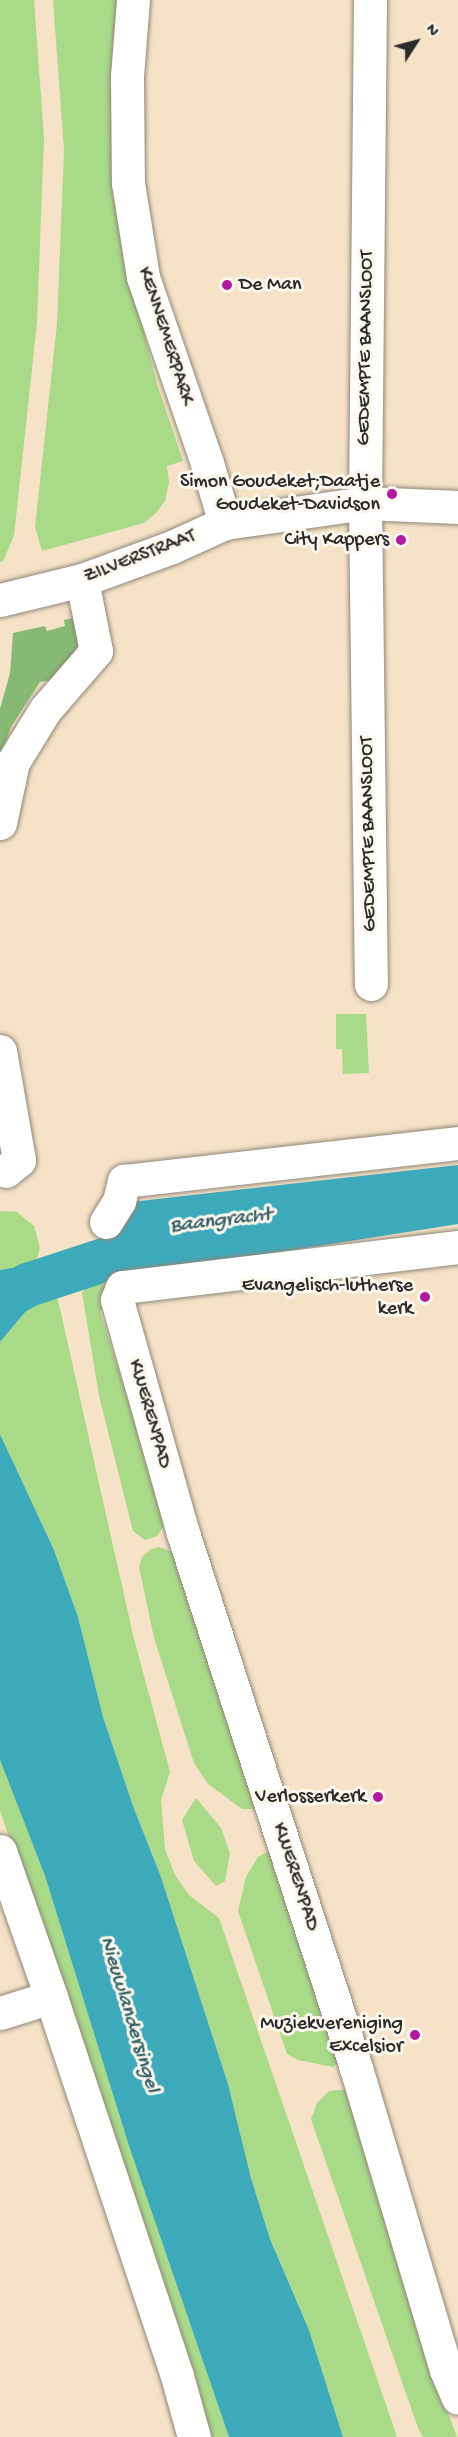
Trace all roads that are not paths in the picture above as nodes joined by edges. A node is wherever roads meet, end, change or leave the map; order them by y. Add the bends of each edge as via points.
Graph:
1 (133, 0) edge
2 (370, 0) edge
3 (365, 503) junction
4 (458, 507) edge
5 (225, 523) junction
6 (82, 580) junction
7 (0, 600) edge
8 (0, 823) edge
9 (371, 984) dead end
10 (0, 1051) edge
11 (458, 1143) edge
12 (6, 1171) dead end
13 (106, 1222) dead end
14 (458, 1247) edge
15 (0, 1851) edge
16 (51, 1997) junction
17 (0, 2013) edge
18 (458, 2398) edge
19 (194, 2437) edge

1 - 5 street, KENNEMERPARK via 128,183 143,277
2 - 3 street, GEDEMPTE BAANSLOOT
3 - 4 street, ZILVERSTRAAT
3 - 5 street, ZILVERSTRAAT
3 - 9 street, GEDEMPTE BAANSLOOT
5 - 6 street, ZILVERSTRAAT
6 - 7 street, ZILVERSTRAAT
6 - 8 street via 96,651 45,710 13,762
10 - 12 street via 19,1160
11 - 13 street via 124,1181 119,1201
14 - 18 street, KWERENPAD via 122,1287 117,1300 166,1477
15 - 16 street
16 - 17 street
16 - 19 street

